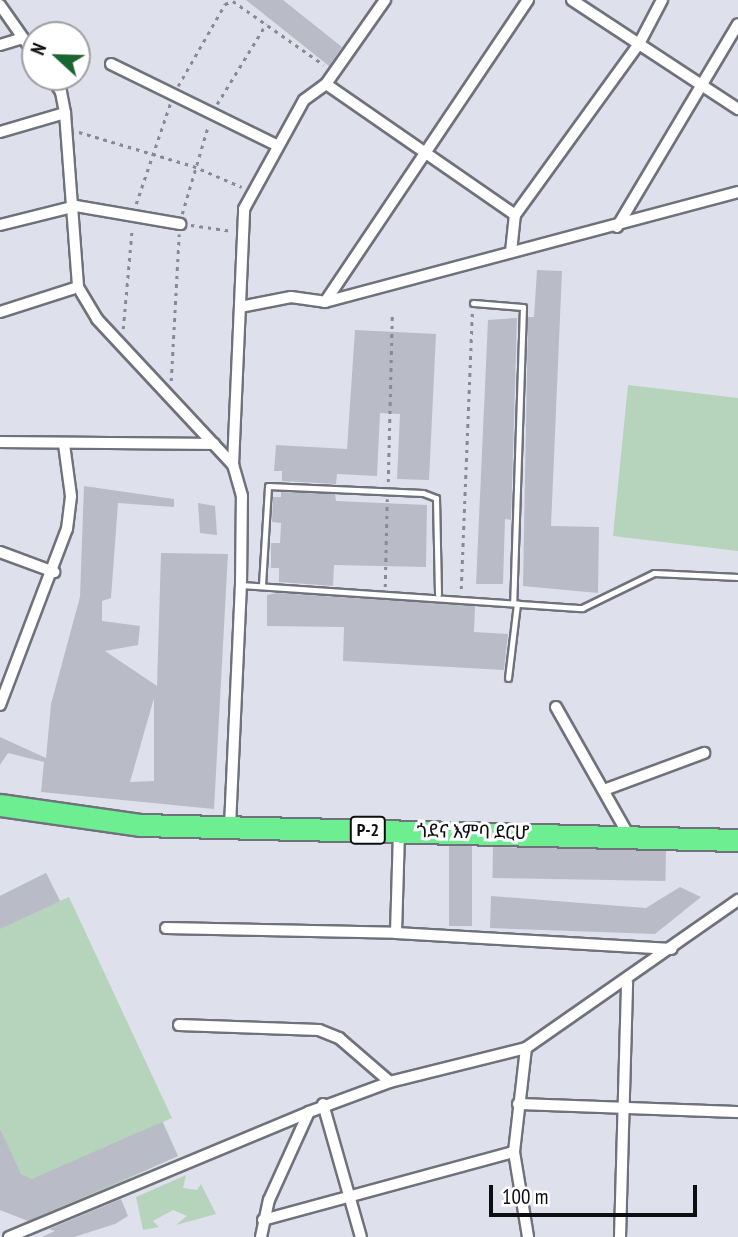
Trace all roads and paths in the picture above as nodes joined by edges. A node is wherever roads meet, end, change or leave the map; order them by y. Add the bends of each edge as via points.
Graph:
1 (385, 0) edge
2 (528, 0) edge
3 (572, 0) edge
4 (662, 0) edge
5 (0, 5) edge
6 (267, 24) junction
7 (738, 24) edge
8 (21, 35) edge
9 (21, 39) edge
10 (639, 44) junction
11 (0, 45) edge
12 (111, 64) dead end
13 (334, 73) junction
14 (326, 83) junction
15 (706, 86) junction
16 (60, 91) edge
17 (175, 92) junction
18 (738, 109) edge
19 (213, 111) junction
20 (65, 113) junction
21 (67, 128) junction
22 (0, 132) edge
23 (276, 145) junction
24 (151, 153) junction
25 (425, 154) junction
26 (193, 166) junction
27 (251, 191) junction
28 (738, 192) edge
29 (76, 206) junction
30 (515, 215) junction
31 (133, 216) junction
32 (180, 224) junction
33 (0, 225) edge
34 (617, 227) junction
35 (240, 232) junction
36 (511, 252) junction
37 (78, 287) junction
38 (325, 302) junction
39 (473, 303) joint
40 (240, 307) junction
41 (0, 312) edge
42 (391, 315) dead end
43 (122, 346) junction
44 (170, 399) junction
45 (0, 442) edge
46 (64, 444) junction
47 (214, 444) junction
48 (233, 465) junction
49 (388, 491) junction
50 (0, 552) edge
51 (54, 572) junction
52 (738, 576) edge
53 (241, 584) junction
54 (262, 585) junction
55 (385, 590) junction
56 (438, 594) junction
57 (460, 596) junction
58 (515, 603) junction
59 (508, 678) dead end
60 (0, 705) edge
61 (556, 707) dead end
62 (704, 753) dead end
63 (604, 790) junction
64 (0, 805) edge
65 (230, 826) junction
66 (399, 831) junction
67 (629, 836) junction
68 (738, 840) edge
69 (738, 900) edge
70 (166, 928) dead end
71 (396, 933) junction
72 (672, 949) junction
73 (627, 982) junction
74 (179, 1025) dead end
75 (526, 1048) junction
76 (390, 1082) junction
77 (323, 1104) junction
78 (518, 1104) junction
79 (625, 1111) junction
80 (309, 1112) junction
81 (738, 1112) edge
82 (514, 1152) junction
83 (349, 1198) junction
84 (263, 1220) junction
85 (0, 1231) edge
86 (3, 1237) edge
87 (9, 1237) edge
88 (261, 1237) edge
89 (361, 1237) edge
90 (527, 1237) edge
91 (620, 1237) edge

1 - 13 street
2 - 25 street
3 - 10 street
4 - 10 street
5 - 8 street
6 - 13 path
6 - 17 path via 233,1 225,4
6 - 19 path
7 - 15 street
9 - 11 street
10 - 15 street
10 - 30 street
12 - 17 street
13 - 14 street
14 - 23 street via 304,100
14 - 25 street
15 - 18 street
15 - 34 street
16 - 20 street
17 - 19 street
17 - 24 path
19 - 23 street
19 - 26 path
20 - 21 street
20 - 22 street
21 - 24 path
21 - 29 street
23 - 27 street
24 - 26 path
24 - 31 path
25 - 30 street
25 - 38 street
26 - 27 path
26 - 32 path
27 - 35 street
28 - 34 street
29 - 31 street
29 - 33 street
29 - 37 street
30 - 36 street
31 - 32 street
31 - 43 path
32 - 35 path
32 - 44 path
34 - 36 street
35 - 40 street
36 - 38 street
37 - 41 street
37 - 43 street
38 - 40 street via 291,297
39 - 57 path
39 - 58 lane via 523,307
40 - 48 street
42 - 49 path
43 - 44 street
44 - 47 street
45 - 46 street
46 - 47 street
46 - 51 street via 71,496
47 - 48 street
48 - 53 street via 242,496
49 - 54 lane via 268,486
49 - 55 path
49 - 56 lane via 436,498
50 - 51 street
51 - 60 street
52 - 58 lane via 654,573 592,606
53 - 54 lane
53 - 65 street
54 - 55 lane
55 - 56 lane
56 - 57 lane
57 - 58 lane
58 - 59 lane
61 - 63 street
62 - 63 street
63 - 67 street
64 - 65 highway, ጎደና እምባ ደርሆ / P-2 via 103,822
65 - 66 highway, ጎደና እምባ ደርሆ / P-2
66 - 67 highway, ጎደና እምባ ደርሆ / P-2
66 - 71 street
67 - 68 highway, ጎደና እምባ ደርሆ / P-2
69 - 72 street
70 - 71 street
71 - 72 street
72 - 73 street
73 - 75 street
73 - 79 street
74 - 76 street via 319,1030 339,1038
75 - 76 street
75 - 78 street
76 - 77 street
77 - 80 street
77 - 83 street
78 - 79 street
78 - 82 street
79 - 81 street
79 - 91 street
80 - 84 street
80 - 87 street
82 - 83 street
82 - 90 street
83 - 84 street
83 - 89 street
84 - 88 street
85 - 86 street

